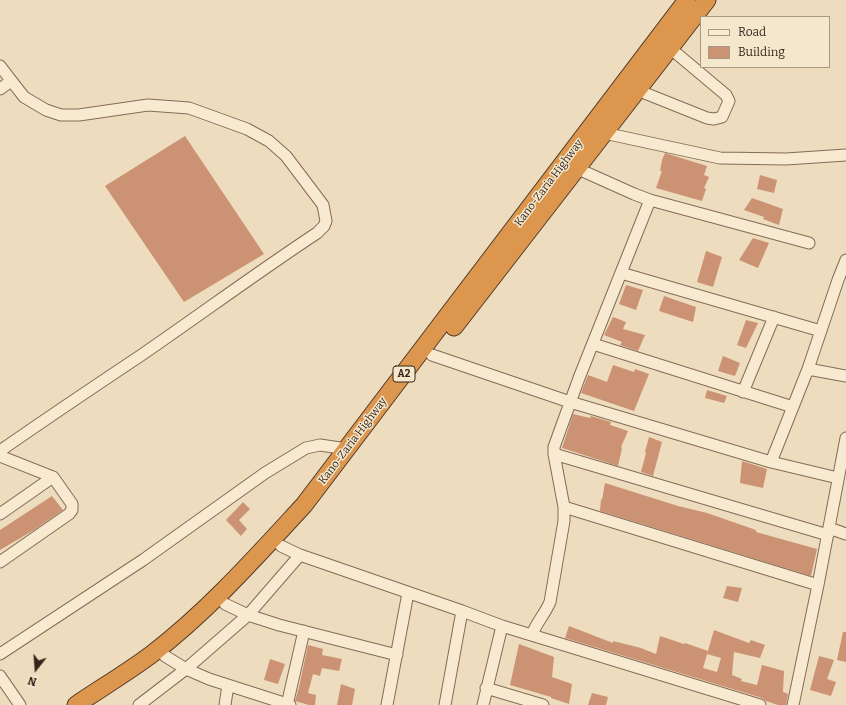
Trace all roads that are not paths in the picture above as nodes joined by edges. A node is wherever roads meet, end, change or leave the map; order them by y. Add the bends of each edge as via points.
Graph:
1 (687, 0) edge
2 (706, 0) edge
3 (670, 48) junction
4 (0, 66) edge
5 (12, 81) junction
6 (0, 89) edge
7 (637, 90) junction
8 (604, 133) junction
9 (846, 155) edge
10 (576, 168) junction
11 (650, 200) junction
12 (809, 243) dead end
13 (846, 260) edge
14 (621, 273) junction
15 (774, 317) junction
16 (821, 331) junction
17 (593, 344) junction
18 (432, 355) junction
19 (808, 369) junction
20 (846, 376) edge
21 (743, 392) junction
22 (570, 402) junction
23 (793, 407) junction
24 (846, 438) edge
25 (347, 449) junction
26 (0, 451) edge
27 (554, 454) junction
28 (0, 456) edge
29 (771, 462) junction
30 (53, 477) junction
31 (838, 478) junction
32 (564, 507) junction
33 (0, 514) edge
34 (829, 531) junction
35 (846, 534) edge
36 (281, 546) junction
37 (300, 555) junction
38 (0, 562) edge
39 (818, 585) junction
40 (408, 593) junction
41 (225, 604) junction
42 (462, 611) junction
43 (248, 615) junction
44 (502, 626) junction
45 (304, 632) junction
46 (532, 635) junction
47 (0, 654) edge
48 (397, 655) junction
49 (165, 656) junction
50 (186, 669) junction
51 (0, 676) edge
52 (228, 685) junction
53 (486, 688) junction
54 (20, 705) edge
55 (76, 705) edge
56 (95, 705) edge
57 (139, 705) edge
58 (225, 705) edge
59 (288, 705) edge
60 (387, 705) edge
61 (444, 705) edge
62 (483, 705) edge
63 (541, 705) edge
64 (760, 705) edge
65 (793, 705) edge

1 - 25 highway, Kano-Zaria Highway / A2
2 - 3 highway, Kano-Zaria Highway / A2
3 - 7 highway, Kano-Zaria Highway / A2
3 - 7 street via 726,96 729,101 722,117 707,118
4 - 5 street
5 - 6 street
5 - 26 street via 24,97 46,110 61,115 79,115 148,104 189,108 247,129 269,141 286,156 323,205 326,221 317,233
7 - 8 highway, Kano-Zaria Highway / A2
8 - 9 street via 720,158 786,159
8 - 10 highway, Kano-Zaria Highway / A2
10 - 11 street
10 - 18 highway, Kano-Zaria Highway / A2
11 - 12 street
11 - 14 street
13 - 16 street
14 - 15 street
14 - 17 street
15 - 16 street
15 - 21 street
16 - 19 street
17 - 21 street
17 - 22 street
18 - 22 street
18 - 36 highway, Kano-Zaria Highway / A2
19 - 20 street
19 - 23 street
21 - 23 street
22 - 27 street via 554,447
22 - 29 street
23 - 29 street
24 - 31 street
25 - 47 street via 320,445 306,448 265,473 143,560
25 - 55 highway, Kano-Zaria Highway / A2 via 304,505 210,604 152,654
27 - 32 street
27 - 34 street
28 - 30 street
29 - 31 street
30 - 33 street
30 - 38 street via 72,504 72,510
31 - 34 street
32 - 39 street
32 - 46 street via 564,521 550,602 535,625
34 - 35 street
34 - 39 street
36 - 37 street
36 - 41 highway, Kano-Zaria Highway / A2
37 - 40 street
37 - 43 street
39 - 65 street
40 - 42 street
40 - 48 street
41 - 43 street
41 - 49 highway, Kano-Zaria Highway / A2
42 - 44 street
42 - 61 street
43 - 45 street
43 - 50 street
44 - 46 street
44 - 53 street
45 - 48 street
45 - 59 street
46 - 64 street
48 - 60 street
49 - 50 street
49 - 56 highway, Kano-Zaria Highway / A2
50 - 52 street
50 - 57 street
51 - 54 street
52 - 58 street
52 - 59 street
53 - 62 street
53 - 63 street

